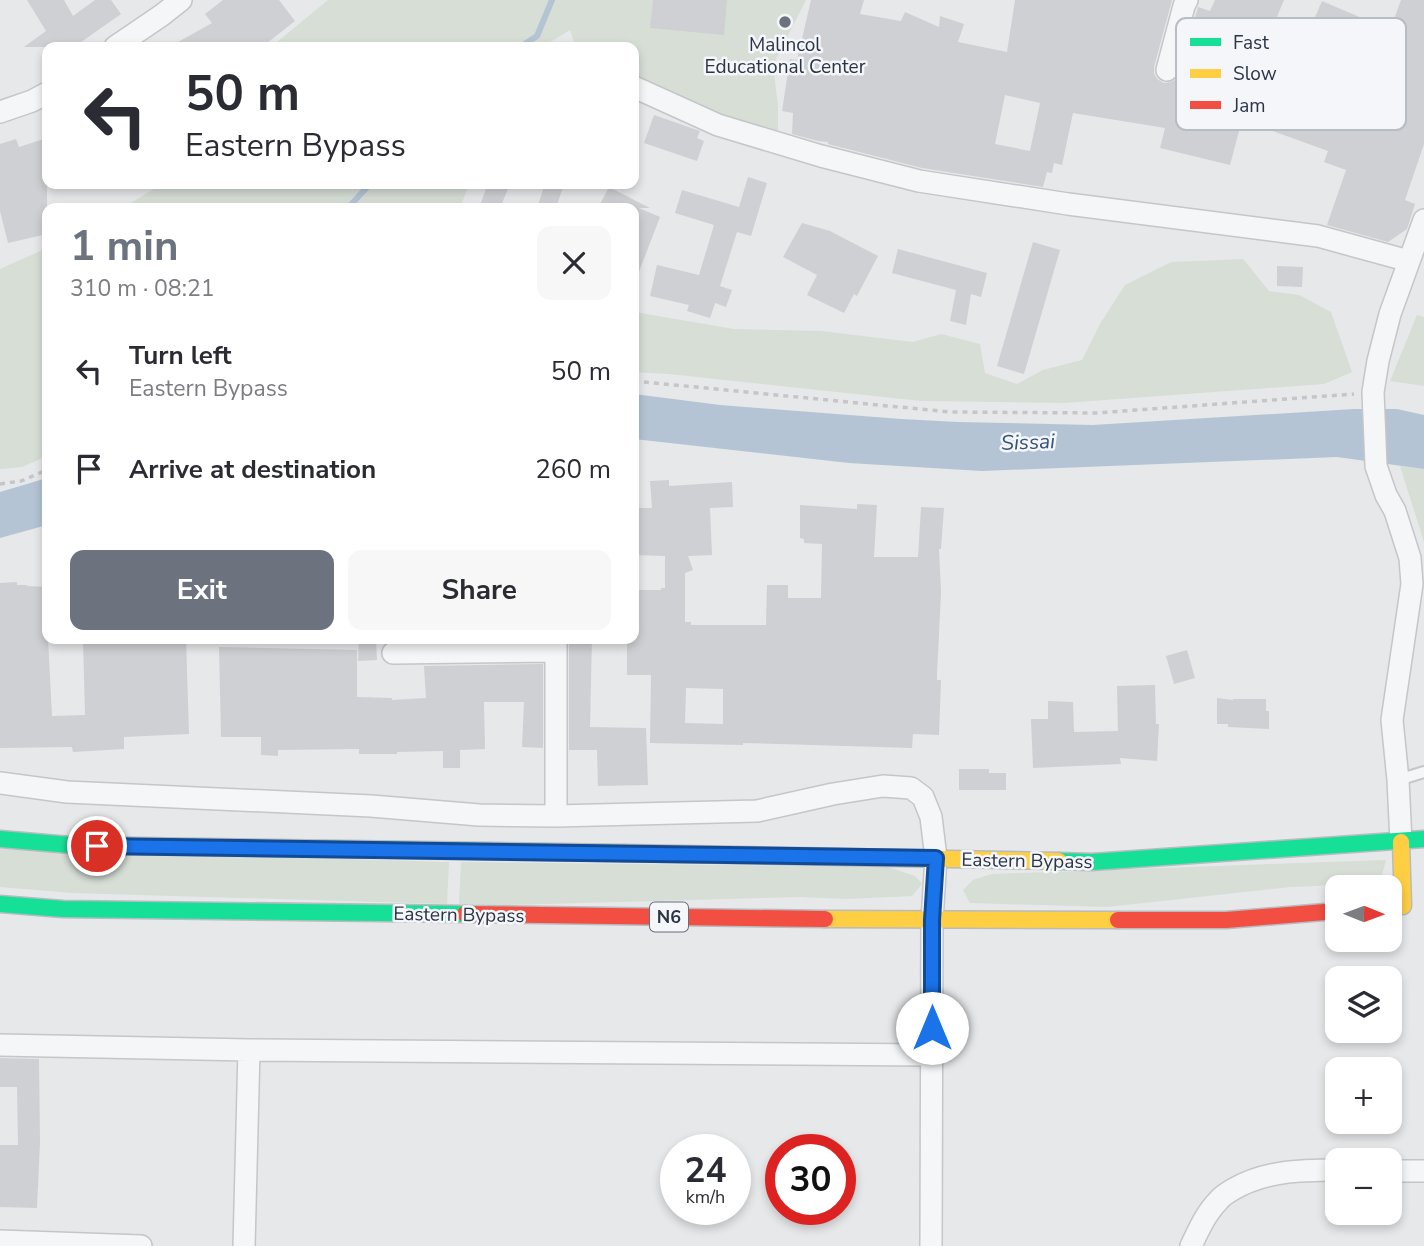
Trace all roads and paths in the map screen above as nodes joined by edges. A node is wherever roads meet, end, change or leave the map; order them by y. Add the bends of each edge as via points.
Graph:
1 (181, 0) edge
2 (1187, 0) edge
3 (1182, 18) edge
4 (1176, 38) edge
5 (122, 42) edge
6 (1167, 70) dead end
7 (639, 90) edge
8 (42, 96) edge
9 (0, 112) edge
10 (1424, 220) edge
11 (1409, 261) junction
12 (639, 381) edge
13 (1373, 398) junction
14 (42, 472) edge
15 (0, 484) edge
16 (556, 645) edge
17 (393, 653) dead end
18 (1424, 772) edge
19 (1398, 780) junction
20 (0, 783) edge
21 (556, 816) junction
22 (0, 838) edge
23 (1424, 839) edge
24 (1401, 842) junction
25 (936, 858) junction
26 (1402, 875) edge
27 (0, 904) edge
28 (1325, 912) edge
29 (932, 920) junction
30 (0, 1045) edge
31 (249, 1050) junction
32 (932, 1055) junction
33 (1325, 1171) edge
34 (1402, 1171) edge
35 (1424, 1171) edge
36 (0, 1241) edge
37 (141, 1246) edge
38 (244, 1246) edge
39 (931, 1246) edge
40 (1191, 1246) edge

1 - 5 street
2 - 3 street
4 - 6 street
7 - 11 street via 718,125 919,181 1318,236
8 - 9 street
10 - 11 street
11 - 13 street via 1383,337
12 - 13 path via 950,412 1096,413
13 - 19 street via 1376,466 1395,511 1412,572 1392,720
14 - 15 path
16 - 17 street
16 - 21 street
18 - 19 lane
19 - 24 street
20 - 21 street via 67,792
21 - 25 street via 757,811 883,786 911,788 923,797 931,817
22 - 25 highway, Eastern Bypass via 70,845
23 - 24 highway, Eastern Bypass
24 - 25 highway, Eastern Bypass via 1092,862
24 - 26 highway
25 - 29 street
27 - 29 highway, Eastern Bypass / N6 via 63,909
28 - 29 highway, Eastern Bypass / N6 via 1226,920
29 - 32 street
30 - 31 street
31 - 32 street
31 - 38 street
32 - 39 street
33 - 40 street via 1269,1175 1242,1184 1220,1197
34 - 35 street
36 - 37 street

